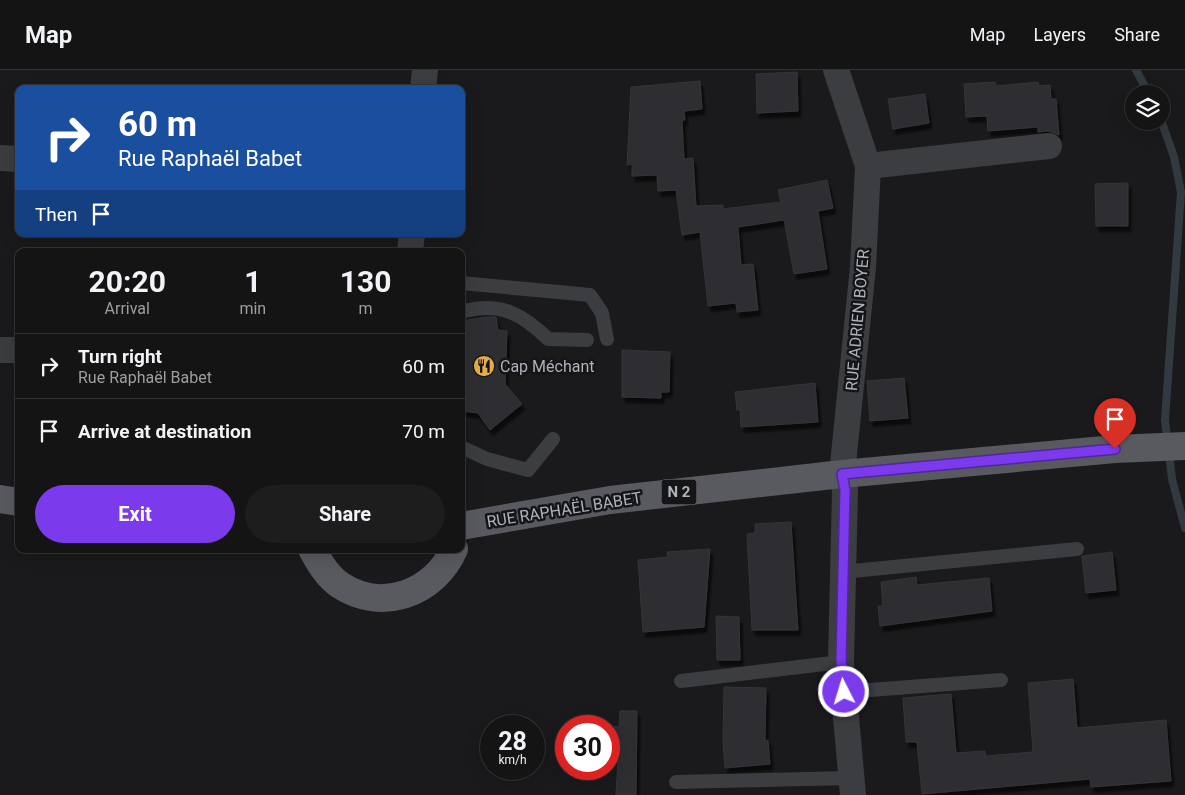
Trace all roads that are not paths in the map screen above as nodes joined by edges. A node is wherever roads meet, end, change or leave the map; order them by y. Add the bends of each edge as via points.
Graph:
1 (425, 70) edge
2 (836, 70) edge
3 (423, 85) edge
4 (1049, 146) dead end
5 (0, 158) edge
6 (15, 159) edge
7 (868, 166) junction
8 (465, 283) edge
9 (465, 311) edge
10 (607, 339) dead end
11 (587, 340) dead end
12 (0, 350) edge
13 (15, 350) edge
14 (553, 439) dead end
15 (1185, 446) edge
16 (465, 449) edge
17 (842, 474) junction
18 (0, 499) edge
19 (15, 501) edge
20 (465, 525) edge
21 (1077, 549) dead end
22 (314, 553) edge
23 (452, 553) edge
24 (842, 572) junction
25 (841, 662) junction
26 (1001, 680) dead end
27 (680, 682) dead end
28 (844, 692) junction
29 (676, 782) dead end
30 (852, 787) edge

1 - 3 street
2 - 7 street, RUE ADRIEN BOYER
4 - 7 street
5 - 6 street
7 - 17 street, RUE ADRIEN BOYER via 863,267
8 - 10 lane via 590,295 602,313
9 - 11 lane via 477,308 512,311 532,323 548,339
12 - 13 street
14 - 16 lane via 528,470 487,459
15 - 17 main road, RUE RAPHAËL BABET / N 2 via 1115,449
17 - 20 main road, RUE RAPHAËL BABET / N 2 via 610,500
17 - 24 street, RUE ADRIEN BOYER via 845,490
18 - 19 main road
21 - 24 lane
22 - 23 main road via 322,567 339,584 361,595 386,598 410,594 431,582
24 - 25 street, RUE ADRIEN BOYER
25 - 27 lane
25 - 28 street, RUE ADRIEN BOYER
26 - 28 lane
28 - 30 street, RUE ADRIEN BOYER
29 - 30 lane

